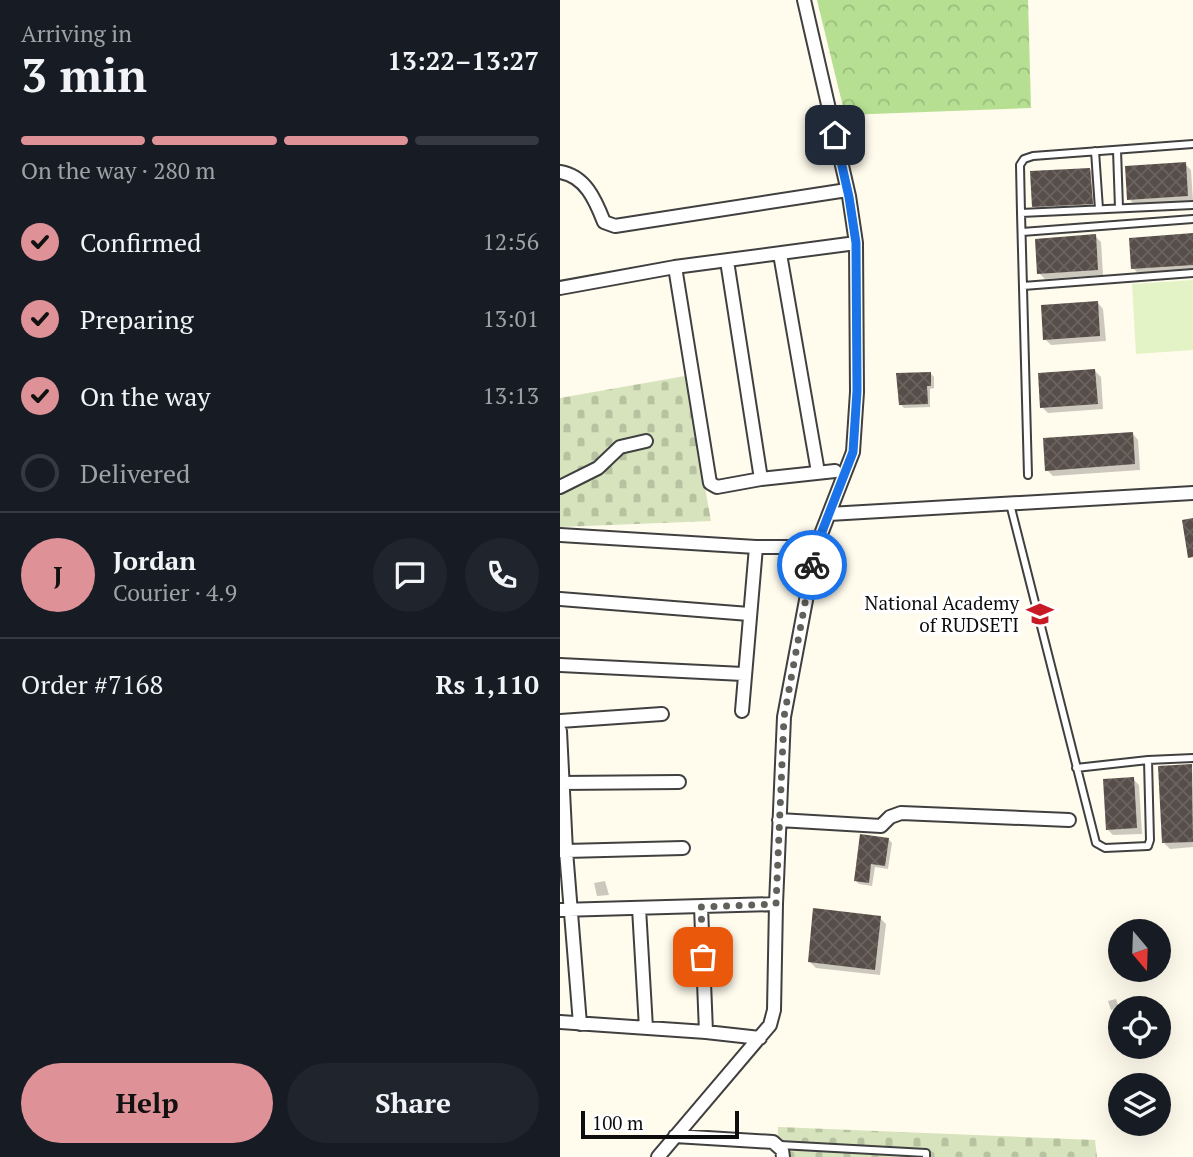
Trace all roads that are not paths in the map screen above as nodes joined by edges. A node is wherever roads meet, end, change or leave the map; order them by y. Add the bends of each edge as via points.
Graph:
1 (804, 0) edge
2 (1193, 144) edge
3 (1117, 150) junction
4 (1096, 151) junction
5 (560, 172) edge
6 (847, 190) junction
7 (1193, 205) edge
8 (1119, 208) junction
9 (1099, 209) junction
10 (1021, 213) junction
11 (1193, 219) edge
12 (1022, 232) junction
13 (856, 243) junction
14 (780, 254) junction
15 (727, 261) junction
16 (675, 267) junction
17 (1193, 273) edge
18 (1023, 286) junction
19 (560, 288) edge
20 (646, 441) dead end
21 (835, 471) dead end
22 (818, 472) junction
23 (1028, 475) dead end
24 (761, 479) junction
25 (560, 487) edge
26 (1193, 493) edge
27 (1010, 504) junction
28 (829, 514) junction
29 (560, 535) edge
30 (756, 547) junction
31 (816, 547) junction
32 (560, 600) edge
33 (749, 614) junction
34 (560, 665) edge
35 (743, 674) junction
36 (742, 711) dead end
37 (662, 714) dead end
38 (560, 721) edge
39 (560, 731) edge
40 (1193, 758) edge
41 (1148, 760) junction
42 (1076, 768) junction
43 (679, 782) dead end
44 (562, 783) edge
45 (779, 820) junction
46 (1069, 820) dead end
47 (683, 848) dead end
48 (563, 851) edge
49 (776, 904) junction
50 (701, 907) junction
51 (639, 908) junction
52 (565, 910) edge
53 (560, 1023) edge
54 (580, 1024) junction
55 (646, 1028) junction
56 (706, 1032) junction
57 (760, 1038) junction
58 (675, 1136) junction
59 (781, 1151) edge
60 (861, 1153) edge
61 (658, 1157) edge
62 (926, 1157) edge

1 - 6 street
2 - 3 lane
3 - 4 lane
3 - 8 lane
4 - 9 lane
4 - 10 lane via 1024,159 1020,166
5 - 6 street via 580,179 604,222 615,226
6 - 13 street
7 - 8 lane
8 - 9 lane
9 - 10 lane
10 - 12 lane
11 - 12 lane
12 - 18 lane
13 - 14 street
13 - 28 street via 853,452
14 - 15 street
14 - 22 street
15 - 16 street
15 - 24 street
16 - 19 street
16 - 24 street via 710,483 718,487
17 - 18 lane
18 - 23 lane
20 - 25 street via 620,447 598,468
21 - 22 street
22 - 24 street
26 - 27 street
27 - 28 street
27 - 42 lane
28 - 31 street
29 - 30 street
30 - 31 street
30 - 33 street
31 - 45 street via 784,717
32 - 33 street
33 - 35 street
34 - 35 street
35 - 36 street
37 - 38 street
39 - 44 street
40 - 41 lane
41 - 42 lane
41 - 42 lane via 1148,846 1105,848 1096,843
43 - 44 street
44 - 48 street
45 - 46 street via 864,827 881,826 901,813
45 - 49 street
47 - 48 street
48 - 52 street
49 - 50 street
49 - 57 street via 774,1010
50 - 51 street
50 - 56 street
51 - 52 street
51 - 55 street
52 - 54 street
53 - 54 street
54 - 55 street
55 - 56 street
56 - 57 street
57 - 58 street
58 - 59 street via 773,1142
58 - 61 street
59 - 60 lane
60 - 62 lane via 926,1153

